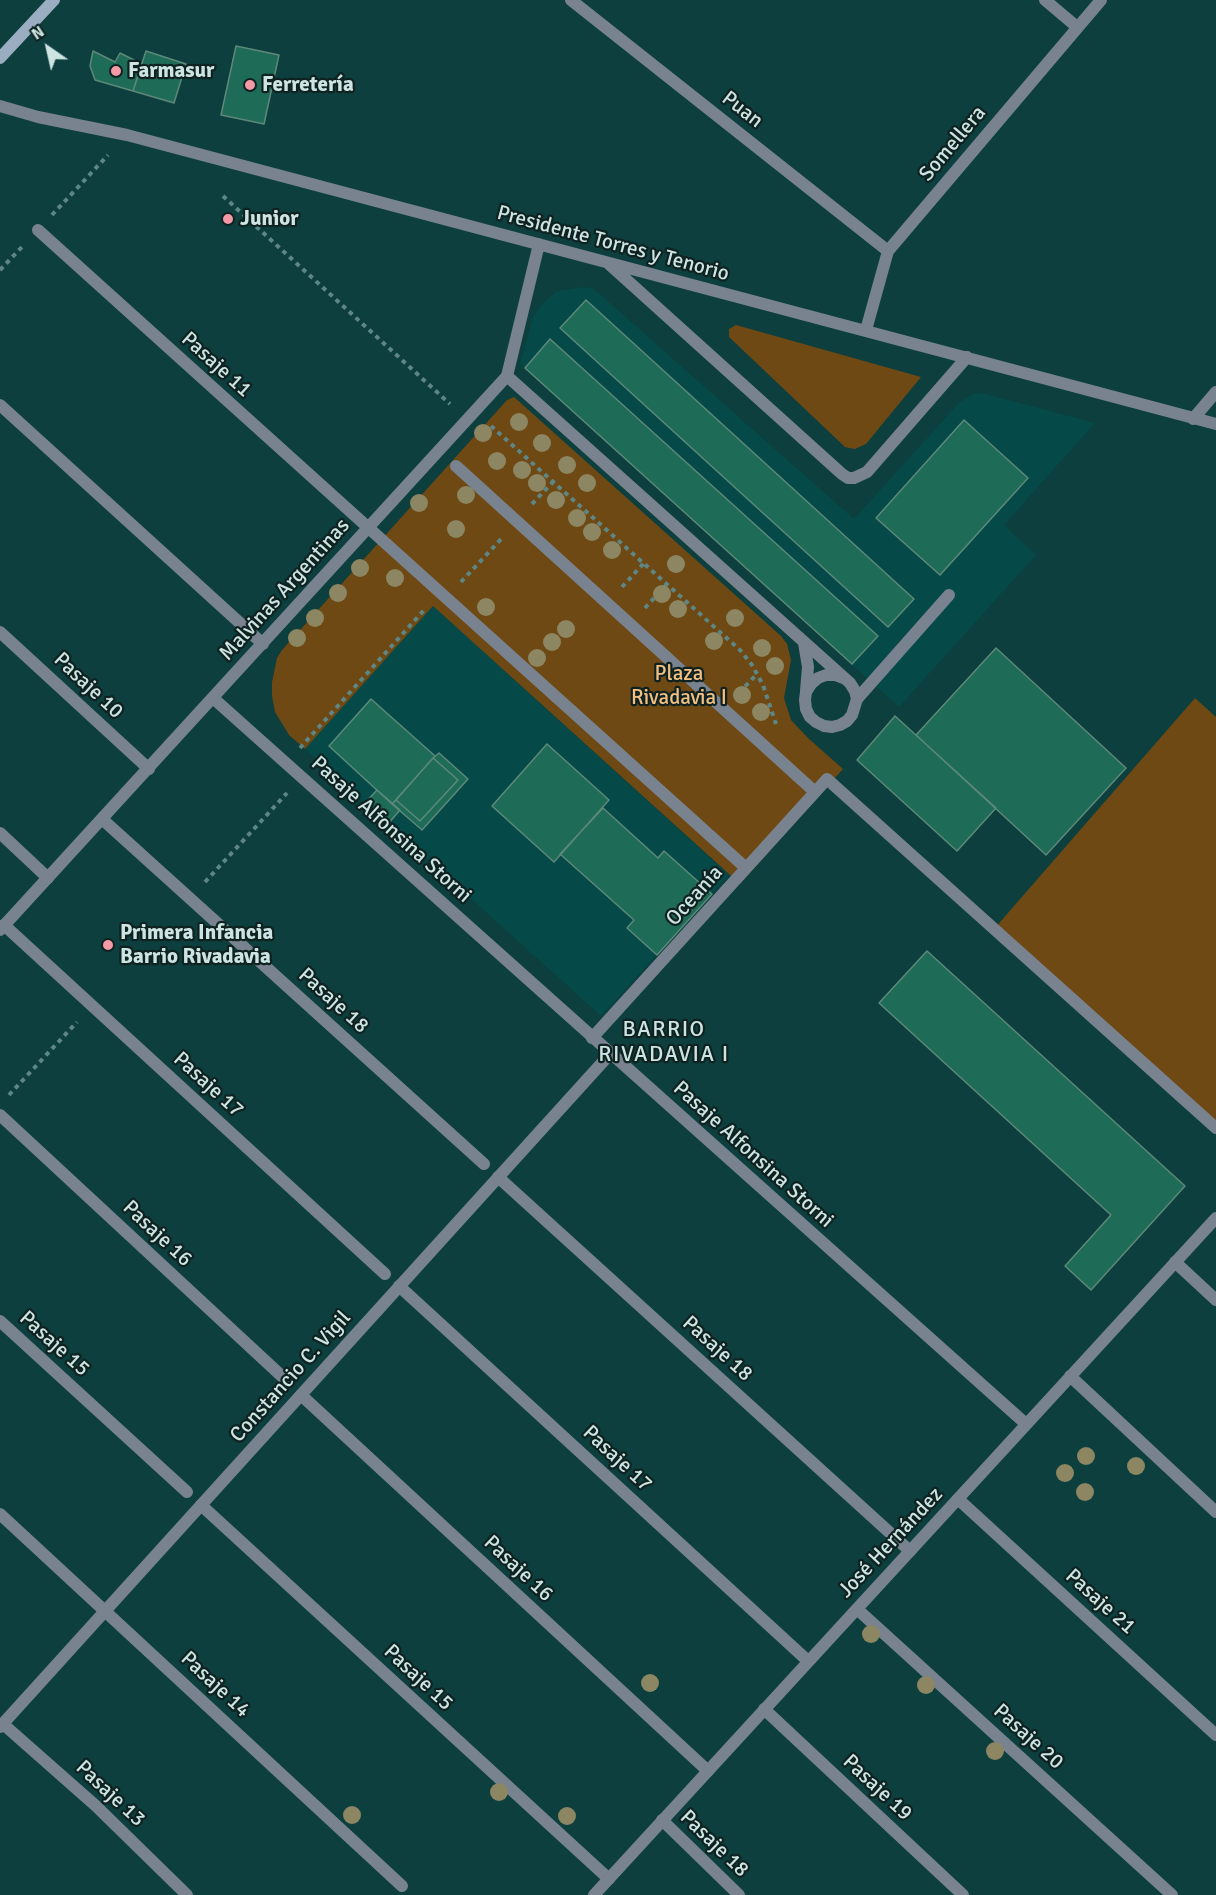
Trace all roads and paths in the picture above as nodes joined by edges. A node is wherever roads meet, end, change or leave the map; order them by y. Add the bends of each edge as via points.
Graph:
1 (54, 0) edge
2 (571, 0) edge
3 (1045, 0) edge
4 (1101, 0) edge
5 (1077, 27) junction
6 (0, 58) edge
7 (0, 105) edge
8 (127, 135) junction
9 (223, 196) dead end
10 (38, 230) junction
11 (539, 244) junction
12 (888, 251) junction
13 (607, 262) junction
14 (0, 270) edge
15 (866, 330) junction
16 (967, 357) junction
17 (507, 376) junction
18 (1216, 392) edge
19 (0, 405) edge
20 (472, 416) junction
21 (1193, 419) junction
22 (1216, 424) edge
23 (456, 466) dead end
24 (369, 528) junction
25 (644, 563) junction
26 (667, 584) junction
27 (440, 592) junction
28 (950, 595) dead end
29 (607, 603) junction
30 (631, 624) junction
31 (0, 632) edge
32 (803, 642) junction
33 (263, 644) junction
34 (843, 678) junction
35 (806, 692) junction
36 (213, 698) junction
37 (857, 699) junction
38 (779, 733) dead end
39 (287, 762) junction
40 (149, 769) junction
41 (302, 776) junction
42 (815, 792) junction
43 (102, 819) junction
44 (0, 833) edge
45 (746, 868) junction
46 (48, 878) junction
47 (190, 898) junction
48 (2, 928) edge
49 (92, 1005) junction
50 (592, 1038) junction
51 (610, 1054) junction
52 (8, 1096) dead end
53 (0, 1115) edge
54 (1216, 1128) edge
55 (484, 1164) dead end
56 (498, 1177) junction
57 (1216, 1218) edge
58 (1175, 1262) junction
59 (385, 1274) dead end
60 (399, 1286) junction
61 (1216, 1300) edge
62 (0, 1321) edge
63 (1070, 1376) junction
64 (287, 1381) dead end
65 (301, 1395) junction
66 (1026, 1424) junction
67 (187, 1492) dead end
68 (958, 1499) junction
69 (201, 1505) junction
70 (1216, 1512) edge
71 (0, 1514) edge
72 (910, 1551) junction
73 (857, 1609) junction
74 (106, 1610) junction
75 (808, 1661) junction
76 (764, 1709) junction
77 (2, 1725) edge
78 (1216, 1735) edge
79 (708, 1771) junction
80 (662, 1820) junction
81 (609, 1879) junction
82 (402, 1886) dead end
83 (187, 1895) edge
84 (594, 1895) edge
85 (739, 1895) edge
86 (963, 1895) edge
87 (1172, 1895) edge

1 - 6 main road
2 - 12 street, Puan
3 - 5 street
4 - 5 street, Somellera
5 - 12 street, Somellera
7 - 8 street, Presidente Torres y Tenorio
8 - 10 path
8 - 11 street, Presidente Torres y Tenorio
9 - 20 path via 456,409
10 - 14 path
10 - 24 street, Pasaje 11
11 - 13 street, Presidente Torres y Tenorio
11 - 17 street, Malvinas Argentinas
12 - 15 street, Somellera
13 - 15 street, Presidente Torres y Tenorio
13 - 16 street via 848,478 867,472
15 - 16 street, Presidente Torres y Tenorio
16 - 21 street, Presidente Torres y Tenorio
17 - 20 street, Malvinas Argentinas
17 - 32 street
18 - 21 street
19 - 33 street
20 - 24 street, Malvinas Argentinas
20 - 25 path via 492,427
21 - 22 street, Presidente Torres y Tenorio
23 - 29 street
24 - 27 street, Pasaje 11
24 - 33 street, Malvinas Argentinas
25 - 26 path
25 - 29 path
26 - 30 path
26 - 38 path via 752,665
27 - 39 path
27 - 45 street, Pasaje 11
28 - 37 street
29 - 30 street
30 - 42 street
31 - 40 street, Pasaje 10
32 - 34 street
32 - 35 street via 808,667
33 - 36 street, Malvinas Argentinas
34 - 35 street via 818,678
34 - 37 street via 850,683
35 - 37 street via 810,717 824,726 847,721
36 - 39 street, Pasaje Alfonsina Storni
36 - 40 street, Malvinas Argentinas
39 - 41 street, Pasaje Alfonsina Storni
40 - 43 street, Malvinas Argentinas
41 - 47 path
41 - 50 street, Pasaje Alfonsina Storni
42 - 45 street, Oceanía
42 - 54 street, Oceanía via 827,779
43 - 46 street, Malvinas Argentinas
43 - 47 street, Pasaje 18
44 - 46 street
45 - 50 street, Oceanía
46 - 48 street, Malvinas Argentinas
47 - 55 street, Pasaje 18
48 - 49 street, Pasaje 17
49 - 52 path
49 - 59 street, Pasaje 17
50 - 51 street, Pasaje Alfonsina Storni
51 - 56 street, Constancio C. Vigil
51 - 66 street, Pasaje Alfonsina Storni
53 - 64 street, Pasaje 16
56 - 60 street, Constancio C. Vigil
56 - 72 street, Pasaje 18
57 - 58 street, José Hernández
58 - 61 street
58 - 63 street, José Hernández
60 - 65 street, Constancio C. Vigil
60 - 75 street, Pasaje 17
62 - 67 street, Pasaje 15
63 - 66 street, José Hernández
63 - 70 street
65 - 69 street, Constancio C. Vigil
65 - 79 street, Pasaje 16
66 - 68 street, José Hernández
68 - 72 street, José Hernández
68 - 78 street, Pasaje 21
69 - 74 street, Constancio C. Vigil
69 - 81 street, Pasaje 15
71 - 74 street, Pasaje 14
72 - 73 street, José Hernández
73 - 75 street, José Hernández
73 - 87 street, Pasaje 20
74 - 77 street, Constancio C. Vigil
74 - 82 street, Pasaje 14
75 - 76 street, José Hernández
76 - 79 street, José Hernández
76 - 86 street, Pasaje 19
77 - 83 street, Pasaje 13 via 96,1806
79 - 80 street, José Hernández
80 - 81 street, José Hernández
80 - 85 street, Pasaje 18
81 - 84 street, José Hernández

